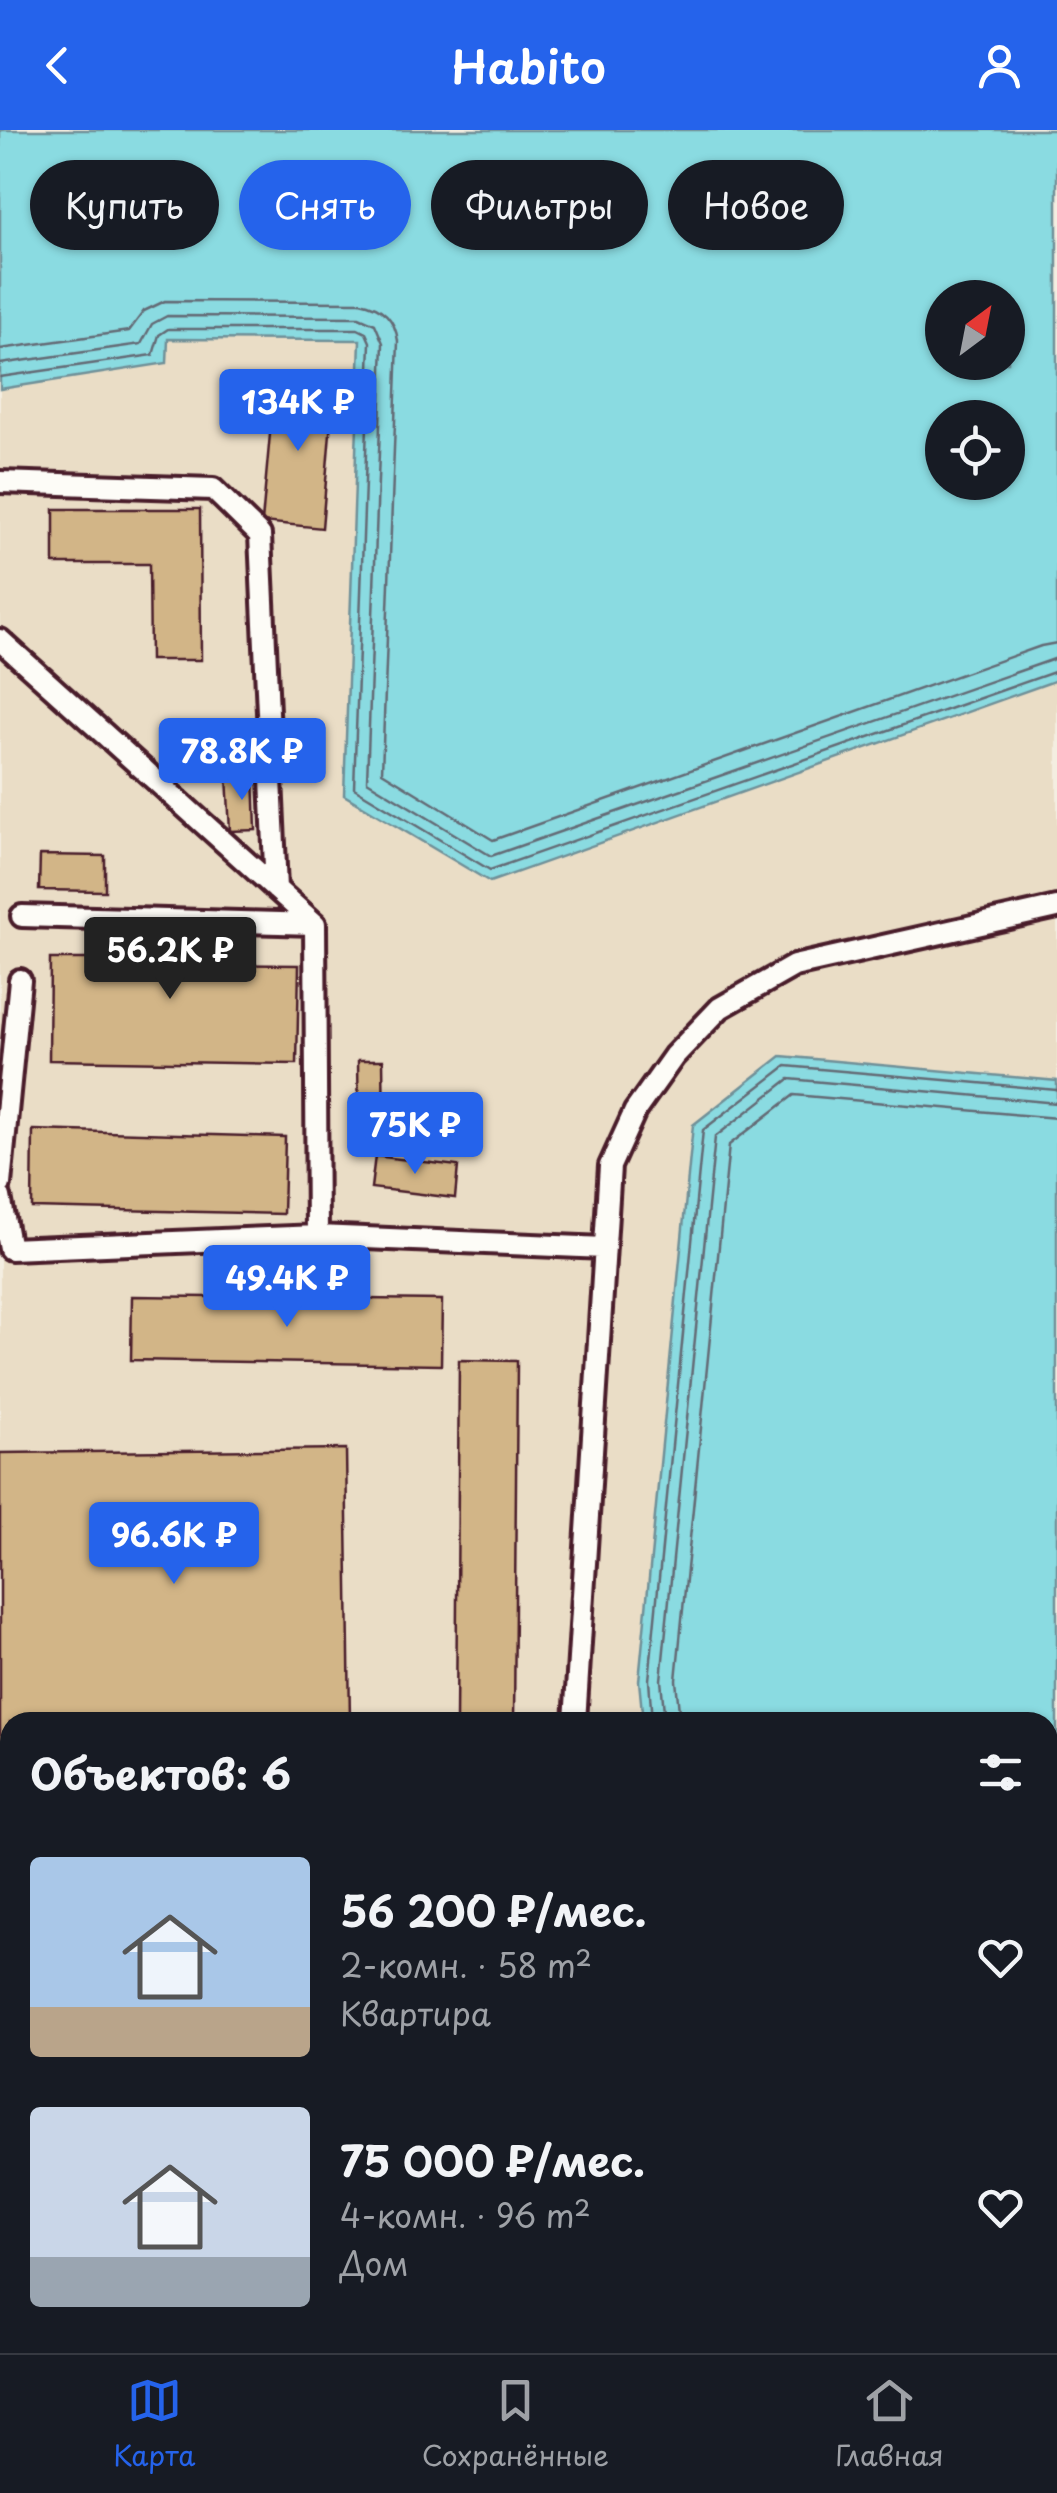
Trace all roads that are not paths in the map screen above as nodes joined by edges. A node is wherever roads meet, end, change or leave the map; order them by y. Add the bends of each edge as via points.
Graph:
1 (0, 482) edge
2 (0, 640) edge
3 (276, 889) junction
4 (1057, 907) edge
5 (22, 916) dead end
6 (314, 924) junction
7 (20, 980) dead end
8 (0, 1184) edge
9 (0, 1196) edge
10 (318, 1236) junction
11 (605, 1248) junction
12 (575, 1712) edge

1 - 3 lane via 213,489 260,535
2 - 3 lane
3 - 6 lane
4 - 11 lane via 794,966 720,1008 635,1111 610,1166
5 - 6 lane
6 - 10 lane
7 - 8 lane
9 - 10 lane via 10,1249
10 - 11 lane
11 - 12 lane

